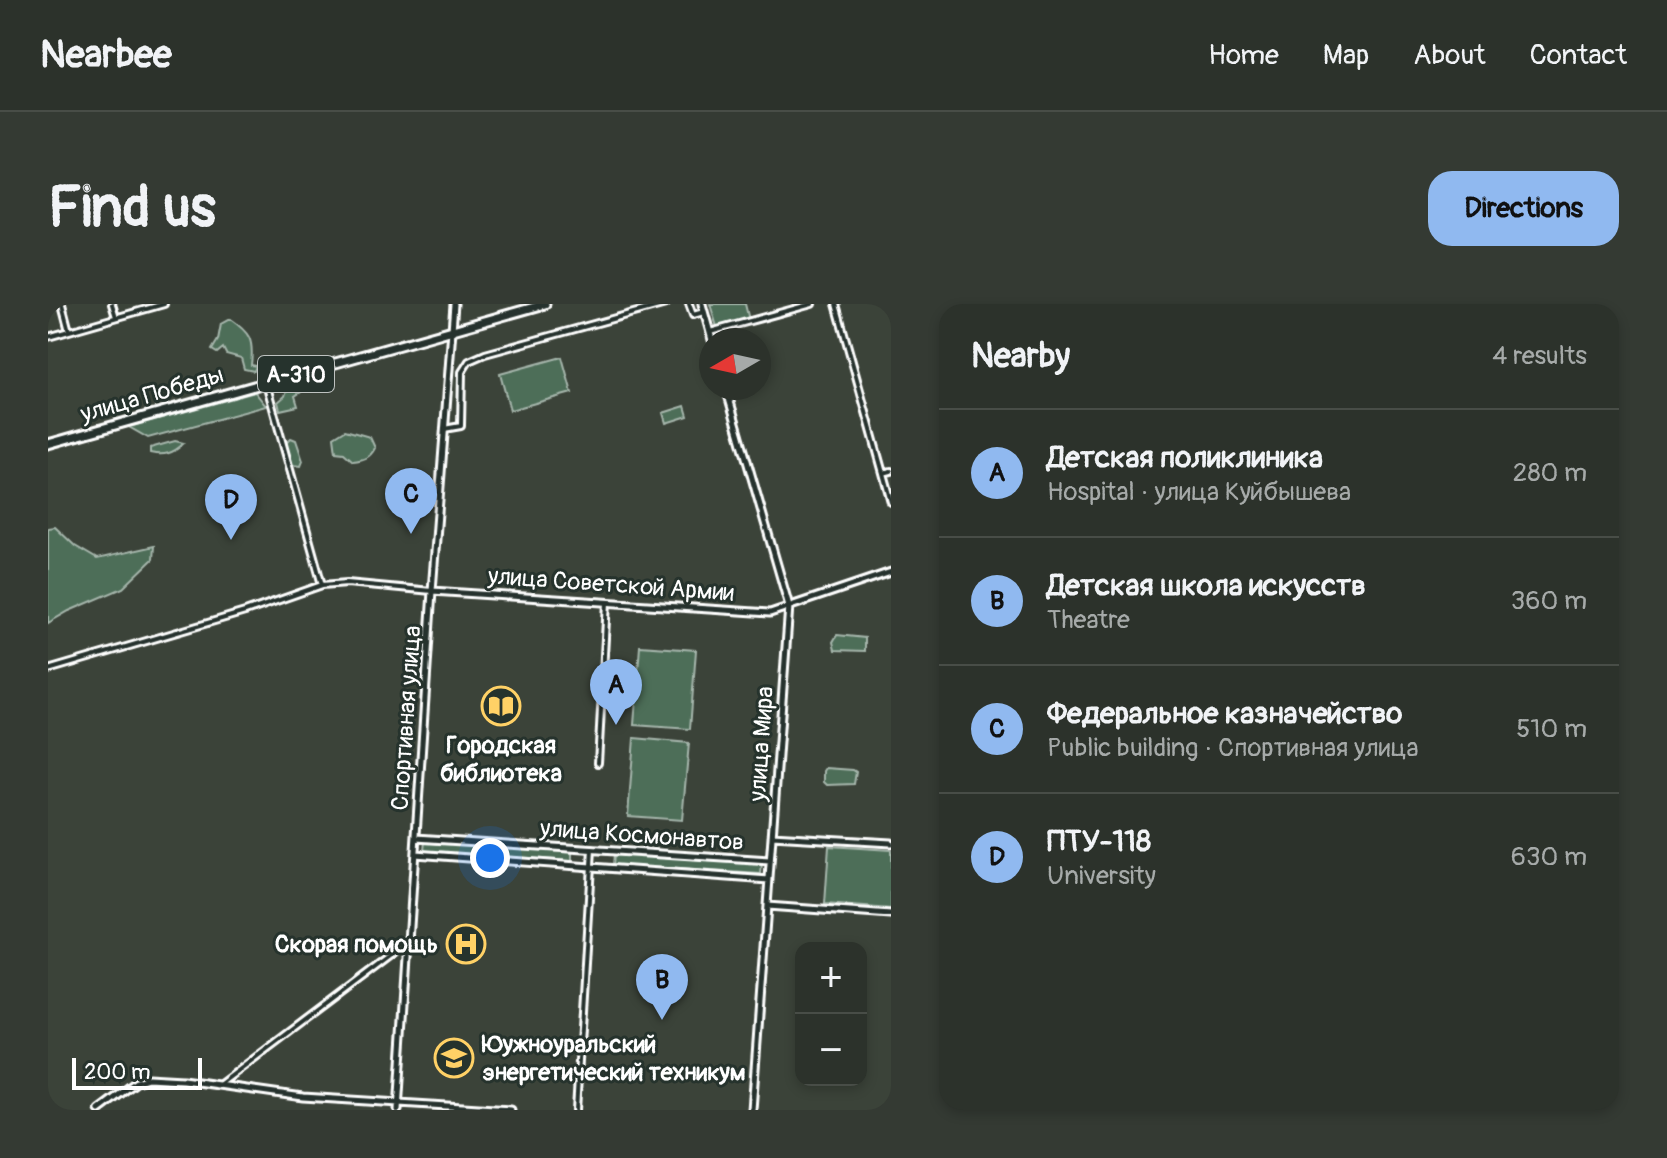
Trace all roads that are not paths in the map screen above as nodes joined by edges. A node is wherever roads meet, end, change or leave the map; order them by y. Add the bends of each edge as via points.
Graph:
1 (62, 304) edge
2 (112, 304) edge
3 (163, 304) edge
4 (454, 304) edge
5 (545, 304) edge
6 (666, 304) edge
7 (689, 304) edge
8 (702, 304) edge
9 (812, 304) edge
10 (836, 304) edge
11 (704, 312) junction
12 (116, 318) junction
13 (709, 328) edge
14 (725, 328) edge
15 (453, 329) junction
16 (69, 331) junction
17 (48, 337) edge
18 (266, 383) junction
19 (729, 400) edge
20 (444, 429) junction
21 (48, 444) edge
22 (891, 471) edge
23 (883, 473) junction
24 (891, 502) edge
25 (891, 572) edge
26 (322, 585) junction
27 (432, 591) junction
28 (607, 602) junction
29 (789, 606) junction
30 (48, 670) edge
31 (598, 763) dead end
32 (772, 836) junction
33 (416, 838) junction
34 (891, 843) edge
35 (592, 849) junction
36 (415, 854) junction
37 (770, 861) junction
38 (591, 866) junction
39 (769, 880) junction
40 (767, 906) junction
41 (891, 915) edge
42 (409, 942) junction
43 (217, 1086) junction
44 (398, 1106) edge
45 (99, 1110) edge
46 (511, 1110) edge
47 (576, 1110) edge
48 (752, 1110) edge

1 - 16 street
2 - 12 street
3 - 12 street
4 - 15 street, Спортивная улица
5 - 15 highway, улица Победы / А-310
6 - 20 street via 469,361 462,372 461,426
7 - 11 street via 693,315
8 - 11 street
9 - 14 street
10 - 23 street
11 - 13 street
12 - 16 street
15 - 18 highway, улица Победы / А-310
15 - 20 street, Спортивная улица
16 - 17 street
18 - 21 highway, улица Победы / А-310
18 - 26 street
19 - 29 street, улица Мира
20 - 27 street, Спортивная улица
22 - 23 street
23 - 24 street
25 - 29 street, улица Советской Армии
26 - 27 street, улица Советской Армии
26 - 30 street, улица Советской Армии
27 - 28 street, улица Советской Армии
27 - 33 street, Спортивная улица
28 - 29 street, улица Советской Армии via 770,613
28 - 31 street
29 - 32 street, улица Мира
32 - 34 street, улица Космонавтов
32 - 37 street, улица Мира
33 - 35 street, улица Космонавтов
33 - 36 street, Спортивная улица
35 - 37 street, улица Космонавтов
35 - 38 street
36 - 38 street, улица Космонавтов
36 - 42 street, Спортивная улица
37 - 39 street, улица Мира
38 - 39 street, улица Космонавтов
38 - 47 street
39 - 40 street, улица Мира
40 - 41 street
40 - 48 street, улица Мира
42 - 43 street
42 - 44 street, Спортивная улица
43 - 44 street
43 - 45 street via 148,1078
44 - 46 street

